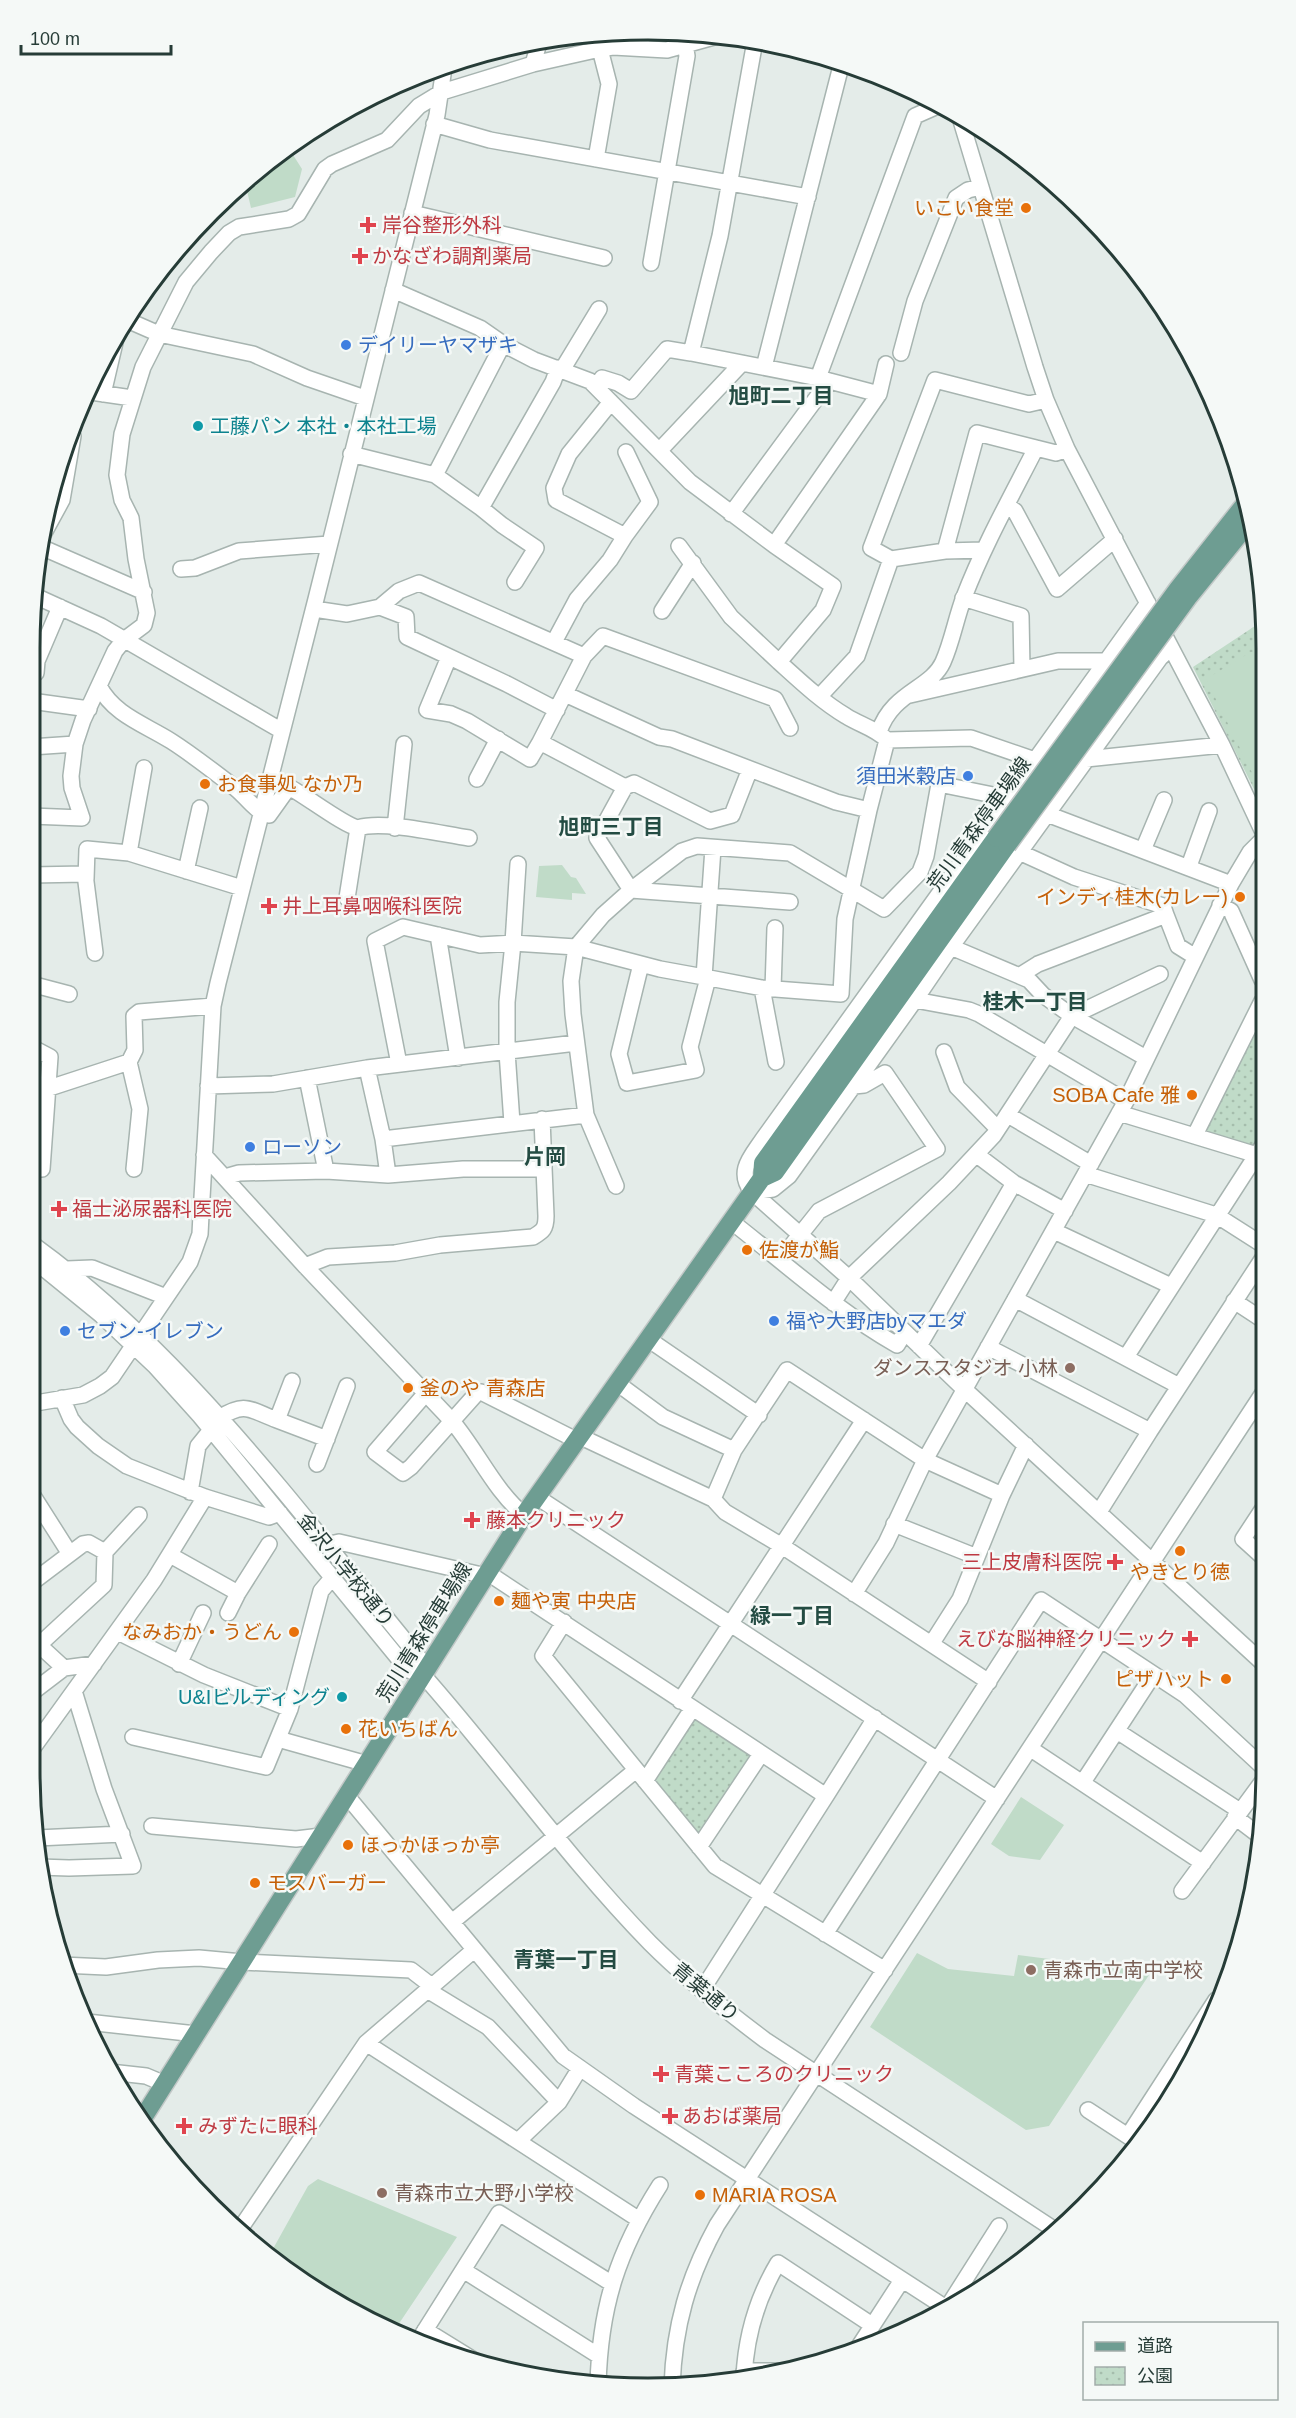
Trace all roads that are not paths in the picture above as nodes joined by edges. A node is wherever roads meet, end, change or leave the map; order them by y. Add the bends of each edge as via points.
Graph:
1 (692, 42) edge
2 (685, 44) junction
3 (600, 49) junction
4 (753, 50) edge
5 (537, 51) edge
6 (533, 64) junction
7 (840, 72) edge
8 (443, 77) edge
9 (442, 92) junction
10 (929, 110) edge
11 (434, 124) junction
12 (964, 129) edge
13 (596, 159) junction
14 (668, 172) junction
15 (729, 183) junction
16 (981, 187) junction
17 (808, 197) junction
18 (412, 213) junction
19 (604, 258) dead end
20 (651, 263) dead end
21 (393, 290) junction
22 (599, 309) dead end
23 (135, 323) edge
24 (159, 334) junction
25 (503, 344) junction
26 (691, 353) junction
27 (901, 353) dead end
28 (742, 363) junction
29 (886, 364) dead end
30 (764, 367) junction
31 (560, 369) junction
32 (824, 380) junction
33 (597, 387) junction
34 (97, 393) edge
35 (879, 394) junction
36 (132, 398) junction
37 (365, 398) junction
38 (1046, 400) junction
39 (611, 402) junction
40 (1036, 448) junction
41 (1067, 449) junction
42 (660, 450) junction
43 (626, 452) dead end
44 (351, 454) junction
45 (67, 473) edge
46 (435, 475) junction
47 (1007, 505) junction
48 (481, 508) junction
49 (56, 510) edge
50 (1240, 511) edge
51 (731, 514) junction
52 (1244, 529) edge
53 (625, 536) junction
54 (1115, 539) junction
55 (329, 544) junction
56 (774, 545) junction
57 (679, 546) dead end
58 (49, 550) edge
59 (983, 550) junction
60 (945, 551) junction
61 (891, 559) junction
62 (693, 563) junction
63 (181, 569) dead end
64 (515, 582) dead end
65 (144, 592) junction
66 (963, 598) junction
67 (43, 599) edge
68 (1148, 603) junction
69 (380, 606) junction
70 (60, 607) junction
71 (314, 609) junction
72 (662, 611) dead end
73 (124, 640) junction
74 (554, 642) junction
75 (1171, 648) junction
76 (40, 654) edge
77 (584, 656) junction
78 (449, 657) junction
79 (1106, 661) junction
80 (779, 662) junction
81 (1022, 669) junction
82 (99, 686) junction
83 (565, 694) junction
84 (819, 697) junction
85 (902, 698) junction
86 (40, 702) edge
87 (89, 709) junction
88 (557, 710) junction
89 (790, 728) dead end
90 (282, 731) junction
91 (883, 736) junction
92 (498, 739) junction
93 (540, 742) junction
94 (75, 744) junction
95 (404, 744) dead end
96 (1222, 745) junction
97 (40, 746) edge
98 (1086, 759) junction
99 (1035, 760) junction
100 (144, 768) dead end
101 (750, 769) junction
102 (477, 778) dead end
103 (625, 788) junction
104 (1008, 798) junction
105 (1164, 800) dead end
106 (201, 808) dead end
107 (869, 810) junction
108 (1209, 811) dead end
109 (261, 813) junction
110 (1047, 814) junction
111 (40, 816) edge
112 (1256, 817) edge
113 (358, 828) junction
114 (395, 828) junction
115 (469, 838) dead end
116 (1007, 845) junction
117 (1256, 846) edge
118 (713, 848) junction
119 (1143, 850) junction
120 (129, 853) junction
121 (518, 864) dead end
122 (1189, 866) junction
123 (186, 871) junction
124 (40, 875) edge
125 (86, 879) junction
126 (1231, 884) junction
127 (242, 888) junction
128 (631, 890) junction
129 (851, 890) junction
130 (710, 897) junction
131 (347, 898) dead end
132 (790, 902) dead end
133 (1220, 905) junction
134 (1166, 915) junction
135 (775, 928) dead end
136 (438, 935) junction
137 (513, 943) junction
138 (576, 946) junction
139 (951, 947) junction
140 (95, 953) dead end
141 (1194, 956) junction
142 (641, 964) junction
143 (1256, 966) edge
144 (1160, 974) dead end
145 (1019, 976) junction
146 (706, 978) junction
147 (40, 986) edge
148 (768, 988) junction
149 (69, 994) dead end
150 (915, 1000) junction
151 (213, 1005) junction
152 (1256, 1013) edge
153 (1072, 1016) junction
154 (576, 1043) junction
155 (40, 1052) edge
156 (507, 1052) junction
157 (944, 1052) dead end
158 (1047, 1056) junction
159 (458, 1058) junction
160 (1146, 1058) junction
161 (129, 1062) junction
162 (776, 1062) dead end
163 (399, 1064) junction
164 (367, 1068) junction
165 (307, 1078) junction
166 (208, 1086) junction
167 (854, 1086) junction
168 (48, 1089) junction
169 (40, 1091) edge
170 (1122, 1107) junction
171 (586, 1115) junction
172 (1008, 1115) junction
173 (542, 1119) junction
174 (512, 1123) junction
175 (998, 1129) junction
176 (1195, 1135) junction
177 (383, 1139) junction
178 (1256, 1149) edge
179 (204, 1155) junction
180 (977, 1155) junction
181 (1256, 1156) edge
182 (42, 1169) dead end
183 (134, 1169) dead end
184 (544, 1169) junction
185 (1088, 1169) junction
186 (326, 1171) junction
187 (388, 1175) junction
188 (225, 1177) junction
189 (1014, 1182) junction
190 (757, 1185) junction
191 (616, 1186) dead end
192 (1065, 1211) junction
193 (1216, 1215) junction
194 (732, 1222) junction
195 (1053, 1231) junction
196 (800, 1233) junction
197 (1256, 1241) edge
198 (40, 1250) edge
199 (780, 1260) junction
200 (40, 1265) edge
201 (305, 1266) junction
202 (1256, 1268) edge
203 (67, 1269) junction
204 (849, 1278) junction
205 (1171, 1286) junction
206 (166, 1297) junction
207 (1015, 1299) junction
208 (1234, 1301) junction
209 (833, 1303) junction
210 (1256, 1315) edge
211 (905, 1332) junction
212 (137, 1339) junction
213 (648, 1340) junction
214 (919, 1346) junction
215 (988, 1347) junction
216 (1125, 1357) junction
217 (292, 1380) dead end
218 (617, 1383) junction
219 (347, 1386) dead end
220 (1179, 1386) junction
221 (964, 1389) junction
222 (426, 1393) junction
223 (62, 1398) junction
224 (40, 1402) edge
225 (1256, 1404) edge
226 (759, 1415) junction
227 (277, 1420) junction
228 (864, 1420) junction
229 (452, 1421) junction
230 (215, 1424) junction
231 (1150, 1431) junction
232 (577, 1438) junction
233 (327, 1439) junction
234 (1026, 1445) junction
235 (734, 1450) junction
236 (925, 1460) junction
237 (317, 1464) dead end
238 (198, 1495) junction
239 (1002, 1495) junction
240 (537, 1497) junction
241 (713, 1498) junction
242 (40, 1507) edge
243 (1099, 1512) junction
244 (280, 1513) junction
245 (139, 1515) dead end
246 (524, 1515) junction
247 (1256, 1519) edge
248 (894, 1524) junction
249 (269, 1544) dead end
250 (326, 1545) junction
251 (782, 1546) junction
252 (1256, 1551) edge
253 (105, 1552) junction
254 (70, 1554) junction
255 (170, 1555) junction
256 (977, 1557) junction
257 (1152, 1561) junction
258 (487, 1574) junction
259 (40, 1576) edge
260 (333, 1577) junction
261 (238, 1593) junction
262 (854, 1594) junction
263 (203, 1613) dead end
264 (228, 1613) dead end
265 (564, 1623) junction
266 (732, 1623) junction
267 (118, 1632) junction
268 (1101, 1640) junction
269 (40, 1643) edge
270 (932, 1643) junction
271 (40, 1645) edge
272 (1256, 1657) edge
273 (94, 1664) junction
274 (179, 1664) junction
275 (64, 1668) junction
276 (423, 1675) junction
277 (1154, 1675) junction
278 (989, 1682) junction
279 (40, 1686) edge
280 (74, 1691) junction
281 (686, 1705) junction
282 (290, 1709) junction
283 (875, 1718) junction
284 (1118, 1731) junction
285 (133, 1737) dead end
286 (40, 1738) edge
287 (278, 1739) junction
288 (1031, 1749) junction
289 (761, 1754) junction
290 (939, 1760) junction
291 (1256, 1762) edge
292 (367, 1764) junction
293 (640, 1776) junction
294 (1083, 1782) junction
295 (1255, 1791) edge
296 (347, 1796) junction
297 (825, 1796) junction
298 (997, 1799) junction
299 (1238, 1814) junction
300 (152, 1826) dead end
301 (1252, 1828) edge
302 (122, 1834) junction
303 (321, 1836) junction
304 (556, 1836) junction
305 (45, 1839) edge
306 (699, 1847) junction
307 (1203, 1863) junction
308 (49, 1868) edge
309 (1182, 1891) dead end
310 (762, 1896) junction
311 (452, 1922) junction
312 (825, 1934) junction
313 (474, 1950) junction
314 (242, 1962) junction
315 (73, 1966) edge
316 (885, 1970) junction
317 (431, 1989) junction
318 (702, 1990) junction
319 (96, 2023) edge
320 (196, 2034) junction
321 (366, 2043) junction
322 (1191, 2043) edge
323 (580, 2068) junction
324 (122, 2073) edge
325 (817, 2075) junction
326 (165, 2084) junction
327 (559, 2102) junction
328 (1088, 2110) dead end
329 (1152, 2110) edge
330 (146, 2113) edge
331 (1131, 2138) edge
332 (518, 2141) junction
333 (748, 2179) junction
334 (660, 2185) dead end
335 (638, 2219) junction
336 (244, 2224) edge
337 (999, 2226) dead end
338 (1050, 2226) edge
339 (463, 2270) junction
340 (902, 2280) junction
341 (611, 2283) junction
342 (955, 2294) edge
343 (939, 2303) edge
344 (873, 2325) junction
345 (423, 2333) edge
346 (865, 2336) edge
347 (599, 2356) junction
348 (745, 2369) edge
349 (598, 2375) edge
350 (673, 2377) edge

1 - 2 street
2 - 3 street via 667,50
2 - 14 street via 687,56
3 - 6 street
3 - 13 street via 609,84
4 - 15 street
5 - 6 street
6 - 9 street
7 - 17 street
8 - 9 street
9 - 11 street
9 - 24 street via 419,106 387,140 325,169 298,214 289,219 250,224 229,233 186,282
10 - 32 street via 915,116
11 - 13 street via 489,140
11 - 18 street
12 - 16 street
13 - 14 street
14 - 15 street
14 - 20 street
15 - 17 street
15 - 26 street
16 - 27 street via 956,198 915,301
16 - 38 street
17 - 30 street
18 - 19 street
18 - 21 street
21 - 25 street via 480,328
21 - 37 street
22 - 31 street
23 - 24 street
24 - 36 street
24 - 37 street via 253,354
25 - 31 street
25 - 46 street
26 - 28 street
26 - 33 street via 667,349 631,391 602,378
28 - 30 street
28 - 42 street
29 - 35 street
30 - 32 street
31 - 33 street
31 - 48 street
32 - 35 street
32 - 51 street
33 - 39 street
34 - 36 street
35 - 56 street
36 - 65 street via 117,475 131,518
37 - 44 street
38 - 41 street
38 - 61 street via 1029,404 935,380 871,548
39 - 42 street
39 - 53 street via 569,454 554,488 556,500
40 - 41 street via 1056,453
40 - 47 street
40 - 60 street via 977,433
41 - 54 street
42 - 51 street via 690,482
43 - 53 street via 650,502
44 - 46 street
44 - 55 street
45 - 49 street
46 - 48 street
47 - 54 street via 1016,511 1057,589
47 - 59 street
48 - 64 street via 536,548
50 - 116 main road, 荒川青森停車場線, bridge via 1178,589
51 - 56 street
52 - 116 main road, 荒川青森停車場線, bridge via 1189,596
53 - 74 street via 577,599
54 - 68 street
55 - 63 street via 239,552
55 - 71 street
56 - 80 street via 833,586 823,610
57 - 62 street
58 - 65 street
59 - 60 street
59 - 66 street
60 - 61 street
61 - 84 street via 857,656
62 - 72 street
62 - 80 street via 731,618
65 - 73 street via 144,625
66 - 81 street via 1021,616
66 - 85 street via 939,670
67 - 70 street
68 - 75 street
68 - 79 street
69 - 71 street via 348,614
69 - 74 street via 399,591 419,583
69 - 78 street via 406,617 407,637
70 - 73 street
70 - 76 street
71 - 90 street
73 - 82 street
73 - 90 street
74 - 77 street
75 - 96 street
75 - 98 street
77 - 83 street
77 - 89 street via 603,636 775,699
78 - 88 street
78 - 92 street via 427,710 450,714
79 - 81 street via 1058,661
79 - 99 street
80 - 84 street
81 - 85 street
82 - 87 street
82 - 109 street via 106,700 118,710 171,741 239,790
83 - 88 street
83 - 101 street via 659,737
84 - 91 street
85 - 91 street via 890,711
86 - 87 street
87 - 94 street
88 - 93 street
90 - 109 street
91 - 99 street via 971,738
91 - 107 street
92 - 93 street via 530,759
92 - 102 street
93 - 103 street
94 - 97 street
94 - 111 street via 72,788 82,818
95 - 114 street
96 - 98 street
96 - 112 street
98 - 110 street
99 - 104 street
100 - 120 street
101 - 103 street via 732,815 710,821 634,783
101 - 107 street via 836,802
103 - 128 street via 597,838
104 - 129 street via 939,784 920,872 884,909
104 - 190 street via 763,1139 744,1174 746,1184
105 - 119 street
106 - 123 street
107 - 129 street
108 - 122 street
109 - 113 street via 269,815 289,787 350,827
109 - 127 street
110 - 116 street
110 - 119 street
113 - 114 street
113 - 131 street
114 - 115 street
116 - 134 street via 1074,876 1163,906
116 - 139 street
116 - 190 main road, 荒川青森停車場線 via 775,1172
117 - 126 street
118 - 128 street via 697,846 682,851
118 - 129 street via 790,853
118 - 130 street
119 - 122 street
120 - 123 street
120 - 125 street via 87,849
121 - 137 street
122 - 126 street
123 - 127 street
124 - 125 street via 85,874
125 - 140 street
126 - 133 street
127 - 151 street
128 - 130 street
128 - 138 street
129 - 148 street via 845,919 841,994
130 - 132 street
130 - 146 street
133 - 141 street
133 - 143 street via 1231,910
134 - 141 street via 1178,946
134 - 145 street via 1038,964
135 - 148 street
136 - 137 street via 480,945
136 - 159 street
136 - 163 street via 403,927 375,941
137 - 138 street
137 - 156 street
138 - 142 street
138 - 154 street via 572,981
139 - 145 street
139 - 150 street
141 - 160 street
142 - 146 street
142 - 146 street via 619,1054 627,1083 696,1071 690,1047
144 - 153 street
145 - 153 street
146 - 148 street
147 - 149 street
148 - 162 street
150 - 158 street via 969,1010
150 - 167 street
151 - 161 street via 139,1012 134,1016 135,1050
151 - 166 street
152 - 176 street
153 - 158 street
153 - 160 street
154 - 156 street
154 - 171 street
155 - 168 street via 50,1057
156 - 159 street
156 - 174 street
157 - 175 street via 957,1087
158 - 170 street
158 - 172 street
159 - 163 street
160 - 170 street
161 - 168 street
161 - 183 street via 140,1109
163 - 164 street
164 - 165 street
164 - 177 street
165 - 166 street via 273,1084
165 - 186 street
166 - 179 street
167 - 190 street via 789,1176 773,1189
167 - 196 street via 885,1073 937,1149 819,1211
168 - 169 street
168 - 182 street
170 - 176 street
170 - 185 street
171 - 173 street
171 - 191 street
172 - 175 street
172 - 185 street
173 - 174 street
173 - 184 street
174 - 177 street
175 - 180 street
176 - 178 street
177 - 187 street
179 - 188 street
179 - 206 street via 198,1241
180 - 189 street
180 - 204 street
181 - 193 street
184 - 187 street via 463,1168
184 - 201 street via 546,1226 533,1237 337,1256
185 - 192 street
185 - 193 street
186 - 187 street
186 - 188 street via 239,1173
188 - 201 street
189 - 192 street
189 - 214 street
190 - 194 main road, 荒川青森停車場線
190 - 196 street
192 - 195 street
193 - 197 street
193 - 205 street
194 - 199 street
194 - 213 main road, 荒川青森停車場線
195 - 205 street
195 - 207 street
196 - 199 street
196 - 204 street
198 - 203 street, 金沢小学校通り
199 - 209 street
200 - 212 street, 金沢小学校通り
201 - 222 street
202 - 208 street
203 - 206 street via 92,1268
203 - 212 street, 金沢小学校通り
204 - 209 street
204 - 211 street
205 - 216 street
206 - 212 street
207 - 215 street
207 - 216 street
208 - 210 street
208 - 220 street
209 - 211 street via 897,1345
211 - 214 street
212 - 223 street via 106,1382 83,1395
212 - 230 street, 金沢小学校通り
213 - 218 main road, 荒川青森停車場線
213 - 226 street
214 - 221 street
215 - 221 street
215 - 231 street
216 - 220 street
217 - 227 street
218 - 232 main road, 荒川青森停車場線
218 - 235 street via 663,1417
219 - 233 street
220 - 231 street
221 - 234 street
221 - 236 street
222 - 229 street
222 - 229 street via 375,1452 403,1473
223 - 224 street
223 - 238 street via 71,1419 98,1446 146,1475
225 - 257 street
226 - 228 street via 787,1370
226 - 235 street
227 - 230 street via 242,1407
227 - 233 street
228 - 236 street
228 - 251 street
229 - 232 street via 482,1392
229 - 246 street via 494,1483
230 - 238 street via 198,1446
230 - 244 street, 金沢小学校通り
230 - 250 street, 金沢小学校通り
231 - 243 street
232 - 240 main road, 荒川青森停車場線
232 - 241 street
233 - 237 street
234 - 239 street
234 - 243 street
235 - 241 street
236 - 239 street
236 - 248 street
238 - 244 street via 269,1517
238 - 255 street
239 - 256 street
240 - 246 main road, 荒川青森停車場線
240 - 266 street
241 - 251 street via 725,1512
242 - 254 street
243 - 257 street
244 - 260 street, 金沢小学校通り
245 - 253 street
246 - 258 main road, 荒川青森停車場線
247 - 252 street via 1243,1539
248 - 256 street
248 - 262 street
249 - 261 street
250 - 258 street via 339,1542
250 - 276 street, 金沢小学校通り via 420,1659
251 - 262 street
251 - 266 street
253 - 254 street via 89,1543
253 - 269 street via 104,1585
254 - 259 street
255 - 261 street
255 - 267 street
256 - 270 street via 960,1599
257 - 268 street
257 - 272 street
258 - 265 street
258 - 276 main road, 荒川青森停車場線
260 - 276 street, 金沢小学校通り via 408,1670
260 - 282 street via 321,1591
261 - 264 street
262 - 270 street
263 - 274 street
265 - 281 street
265 - 293 street via 543,1656
266 - 281 street
266 - 283 street
267 - 273 street
267 - 274 street
268 - 277 street
268 - 278 street via 1041,1600
268 - 288 street
270 - 278 street
271 - 275 street
273 - 275 street
273 - 280 street
274 - 282 street
275 - 279 street
276 - 292 main road, 荒川青森停車場線
276 - 304 street, 青葉通り
277 - 284 street
277 - 291 street via 1185,1695
278 - 290 street
280 - 286 street
280 - 302 street
281 - 289 street
281 - 293 street
282 - 287 street
283 - 290 street
283 - 297 street
284 - 294 street
284 - 299 street
285 - 287 street via 266,1767
287 - 292 street
288 - 294 street
288 - 298 street
289 - 297 street
289 - 306 street
290 - 298 street
290 - 312 street
292 - 296 main road, 荒川青森停車場線
293 - 304 street
293 - 306 street
294 - 307 street
295 - 299 street
296 - 303 main road, 荒川青森停車場線
296 - 311 street
297 - 310 street
298 - 316 street
299 - 301 street
299 - 307 street
300 - 303 street via 296,1839
302 - 305 street
302 - 308 street via 134,1866
303 - 314 main road, 荒川青森停車場線
304 - 311 street
304 - 318 street, 青葉通り via 638,1930
306 - 310 street via 720,1870
307 - 309 street
310 - 312 street
310 - 318 street
311 - 313 street
312 - 316 street
313 - 317 street
313 - 323 street via 562,2056
314 - 315 street via 199,1958 106,1967
314 - 317 street via 411,1970
314 - 320 main road, 荒川青森停車場線
316 - 325 street
317 - 321 street
317 - 327 street via 488,2027
318 - 325 street, 青葉通り
319 - 320 street
320 - 326 main road, 荒川青森停車場線
321 - 332 street
321 - 336 street
322 - 329 street
323 - 327 street
323 - 333 street
324 - 326 street via 146,2076
325 - 333 street
325 - 338 street, 青葉通り
326 - 330 main road, 荒川青森停車場線
327 - 332 street
328 - 331 street
332 - 335 street
333 - 340 street
333 - 350 street via 694,2268 676,2334
334 - 335 street
335 - 341 street
337 - 342 street
339 - 341 street via 499,2213
339 - 345 street
339 - 347 street
340 - 343 street
340 - 344 street
341 - 347 street
344 - 346 street
344 - 348 street via 778,2263 753,2316
347 - 349 street

